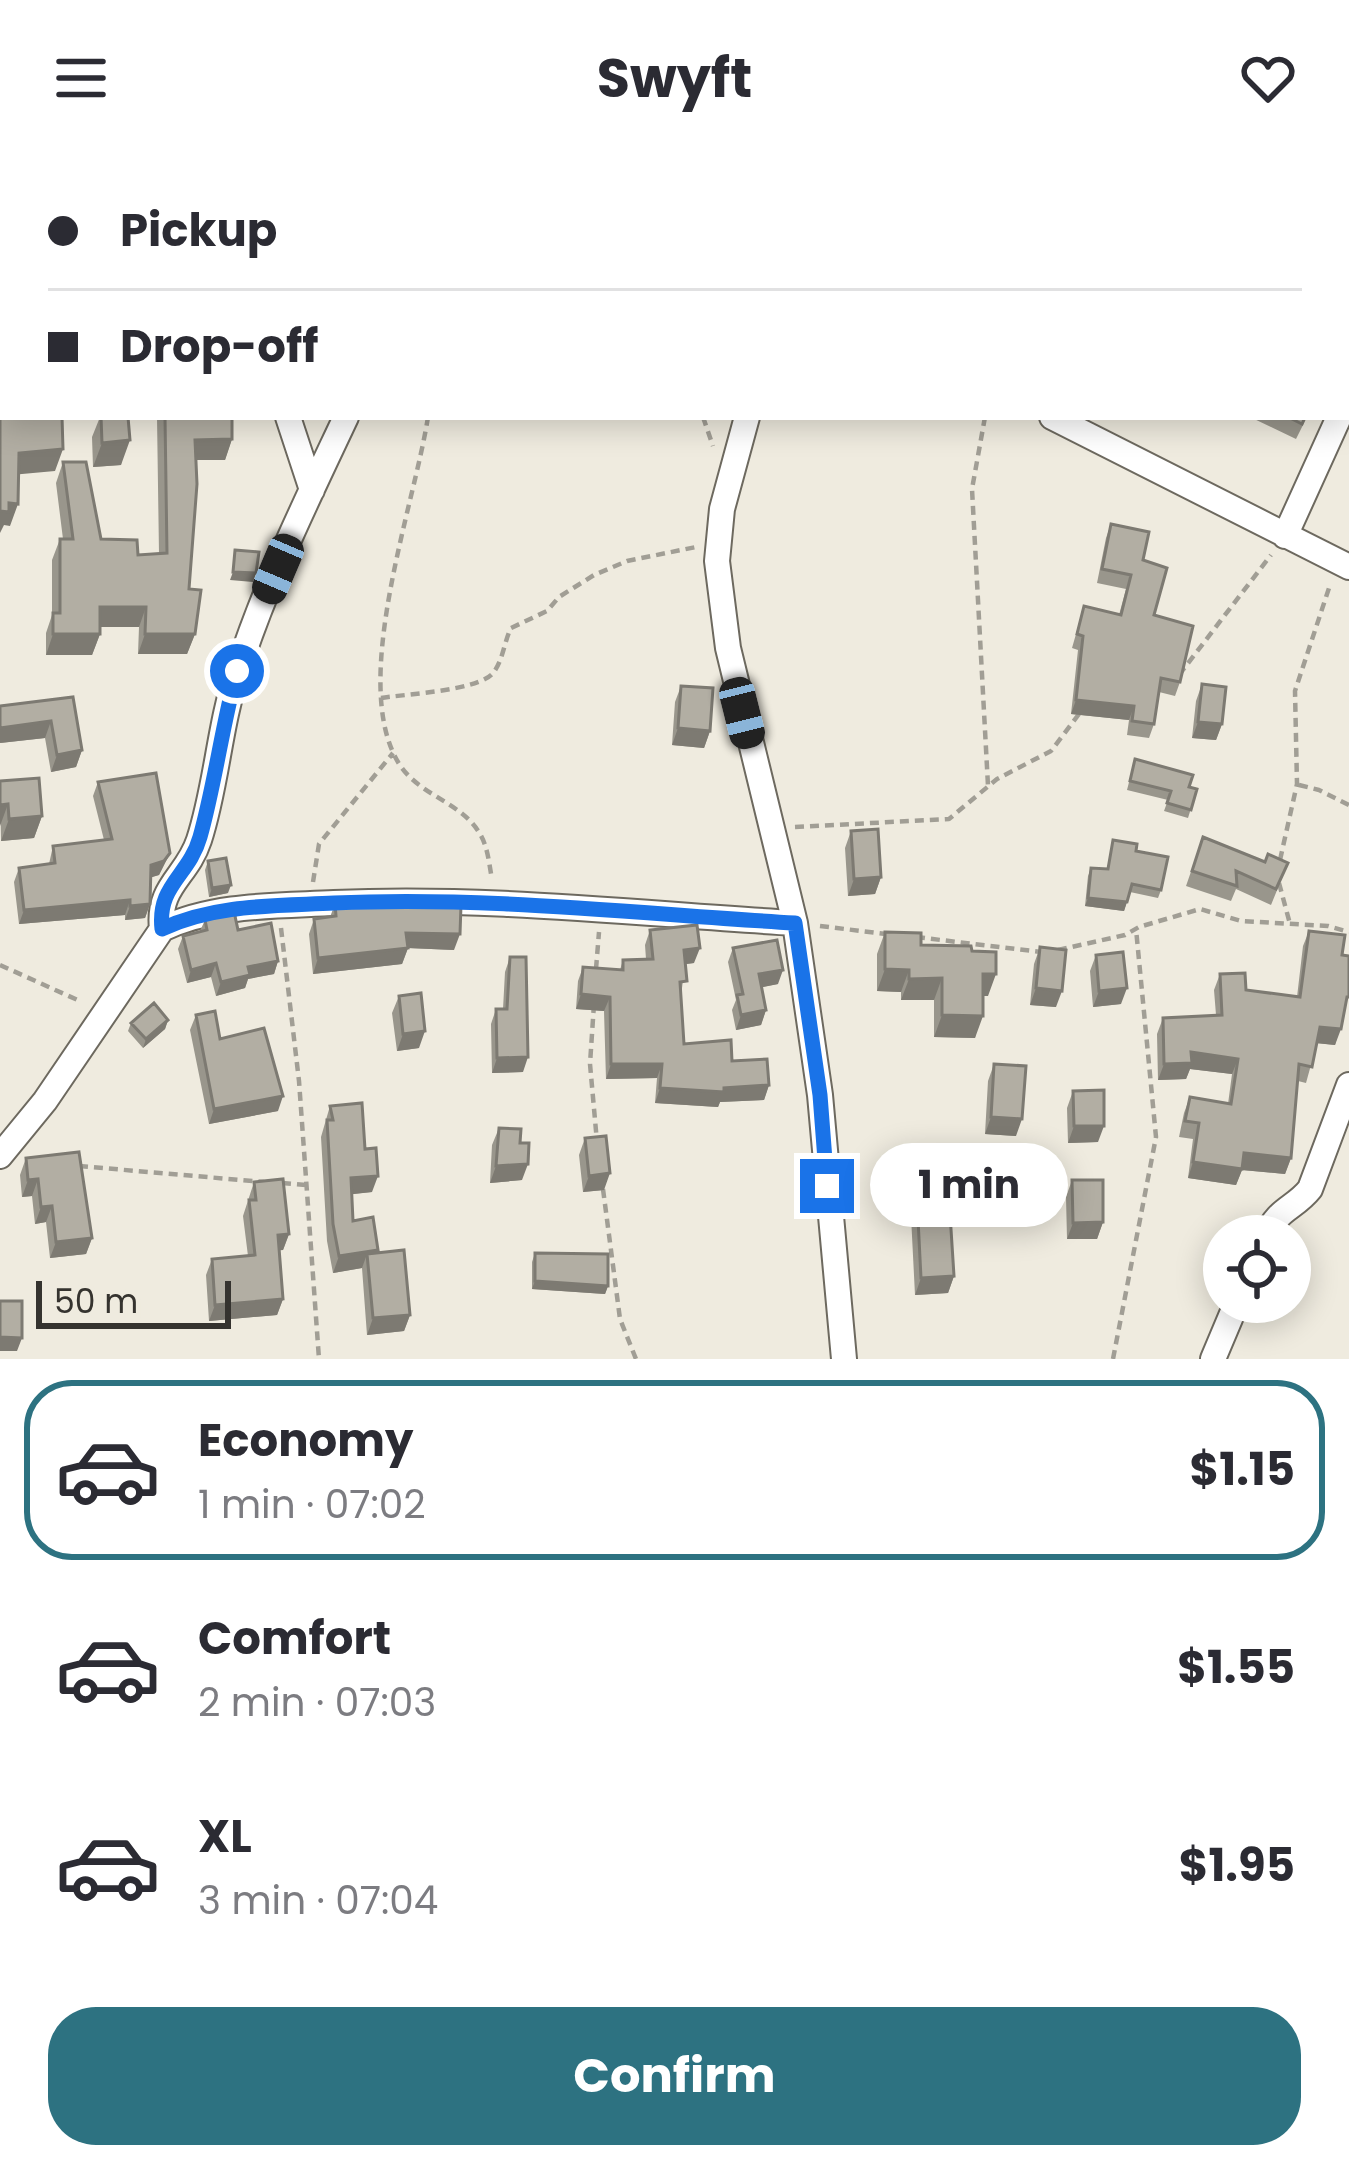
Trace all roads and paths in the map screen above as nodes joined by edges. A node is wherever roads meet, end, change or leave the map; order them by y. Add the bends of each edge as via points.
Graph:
1 (289, 420) edge
2 (345, 420) edge
3 (427, 420) edge
4 (746, 420) edge
5 (984, 420) edge
6 (1058, 420) edge
7 (1338, 420) edge
8 (312, 490) junction
9 (1286, 536) junction
10 (719, 542) junction
11 (1343, 565) edge
12 (1173, 683) edge
13 (382, 698) junction
14 (1087, 703) edge
15 (394, 753) junction
16 (1297, 784) junction
17 (988, 786) junction
18 (1349, 806) edge
19 (771, 827) junction
20 (312, 904) junction
21 (497, 904) junction
22 (279, 906) junction
23 (601, 908) junction
24 (795, 923) junction
25 (1290, 925) junction
26 (162, 929) junction
27 (1136, 929) junction
28 (1349, 932) edge
29 (884, 934) edge
30 (907, 936) edge
31 (0, 965) edge
32 (596, 975) edge
33 (594, 998) edge
34 (104, 1012) junction
35 (1349, 1084) edge
36 (597, 1144) edge
37 (0, 1156) edge
38 (58, 1164) edge
39 (306, 1185) junction
40 (603, 1188) edge
41 (1277, 1215) edge
42 (1229, 1323) edge
43 (319, 1359) edge
44 (636, 1359) edge
45 (844, 1359) edge
46 (1113, 1359) edge
47 (1213, 1359) edge

1 - 8 street
2 - 8 street
3 - 13 path via 386,619
4 - 10 street
5 - 17 path via 972,488
6 - 9 street
7 - 9 street
8 - 26 street via 237,671 200,837 163,895
9 - 11 street
9 - 12 path
10 - 13 path via 627,561 573,586 511,628 485,678
10 - 19 street via 728,648
11 - 16 path via 1295,691
13 - 15 path
14 - 17 path via 1051,751
15 - 20 path via 319,844
15 - 21 path via 424,792 480,832
16 - 18 path
16 - 25 path via 1277,873
17 - 19 path via 940,822
19 - 24 street
20 - 21 street
20 - 22 street
21 - 23 street
22 - 26 street via 219,911
22 - 39 path
23 - 24 street
23 - 32 path
24 - 29 path
24 - 45 street
25 - 27 path via 1200,910
25 - 28 path
26 - 34 street
27 - 30 path via 1040,952
27 - 46 path via 1156,1137
31 - 34 path
33 - 36 path
34 - 37 street
35 - 41 street via 1310,1189
38 - 39 path
39 - 43 path
40 - 44 path via 620,1319
42 - 47 street

